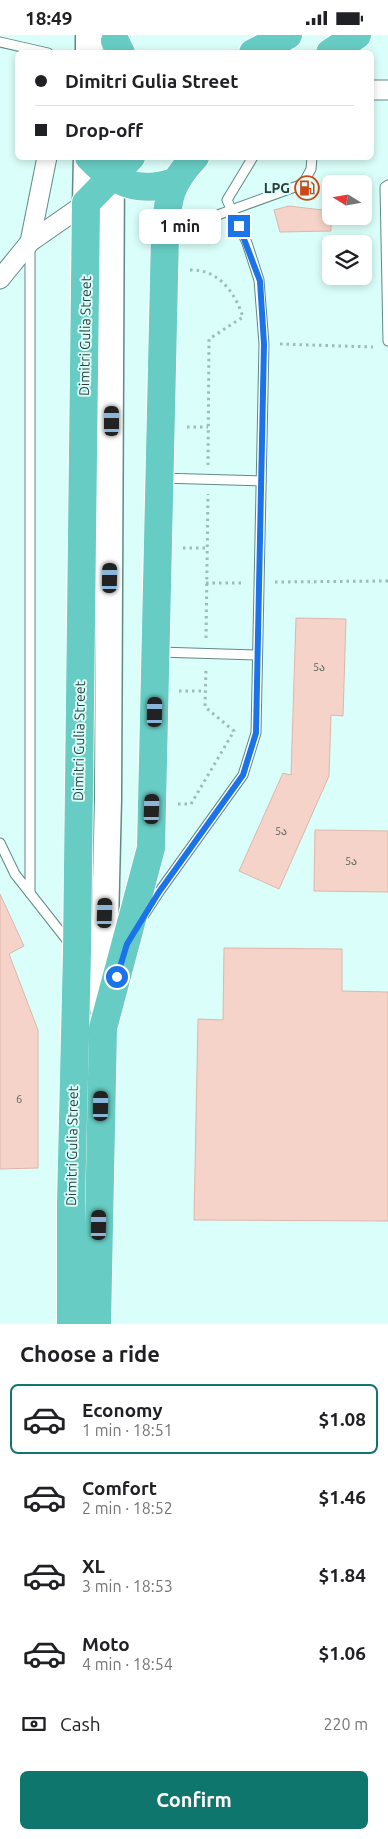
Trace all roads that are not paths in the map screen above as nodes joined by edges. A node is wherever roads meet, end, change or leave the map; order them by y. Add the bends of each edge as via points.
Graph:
1 (89, 35) edge
2 (288, 35) edge
3 (357, 35) edge
4 (0, 43) edge
5 (34, 50) edge
6 (89, 50) edge
7 (255, 50) edge
8 (334, 50) edge
9 (45, 160) edge
10 (88, 160) edge
11 (95, 160) edge
12 (125, 160) edge
13 (192, 160) edge
14 (251, 160) edge
15 (312, 160) edge
16 (111, 167) edge
17 (174, 182) junction
18 (387, 186) edge
19 (86, 203) junction
20 (232, 209) junction
21 (165, 235) junction
22 (30, 242) junction
23 (0, 279) edge
24 (388, 341) edge
25 (158, 478) junction
26 (261, 481) junction
27 (157, 651) junction
28 (257, 655) junction
29 (0, 843) edge
30 (30, 893) junction
31 (127, 944) junction
32 (77, 952) junction
33 (103, 1027) junction
34 (71, 1324) edge
35 (98, 1324) edge

1 - 6 main road
2 - 7 highway
3 - 8 highway
4 - 5 lane
9 - 22 street
10 - 19 main road, Dimitri Gulia Street
11 - 16 highway
12 - 16 highway
13 - 17 highway
14 - 20 lane via 227,200
15 - 20 lane via 303,184
16 - 17 highway via 132,187 149,189
16 - 19 highway
16 - 33 main road, Dimitri Gulia Street via 108,799
17 - 21 highway, Dimitri Gulia Street via 168,202
18 - 24 lane
19 - 22 street
19 - 32 highway, Dimitri Gulia Street
20 - 21 lane
20 - 26 lane via 260,281 264,344
21 - 25 highway, Dimitri Gulia Street
22 - 23 street
22 - 30 lane
25 - 26 lane
25 - 27 highway, Dimitri Gulia Street
26 - 28 lane
27 - 28 lane
27 - 31 highway, Dimitri Gulia Street via 152,849
28 - 31 lane via 256,733 243,775 159,892
29 - 30 lane via 15,874
30 - 32 lane
31 - 33 highway, Dimitri Gulia Street
32 - 34 highway, Dimitri Gulia Street
33 - 35 highway, Dimitri Gulia Street

